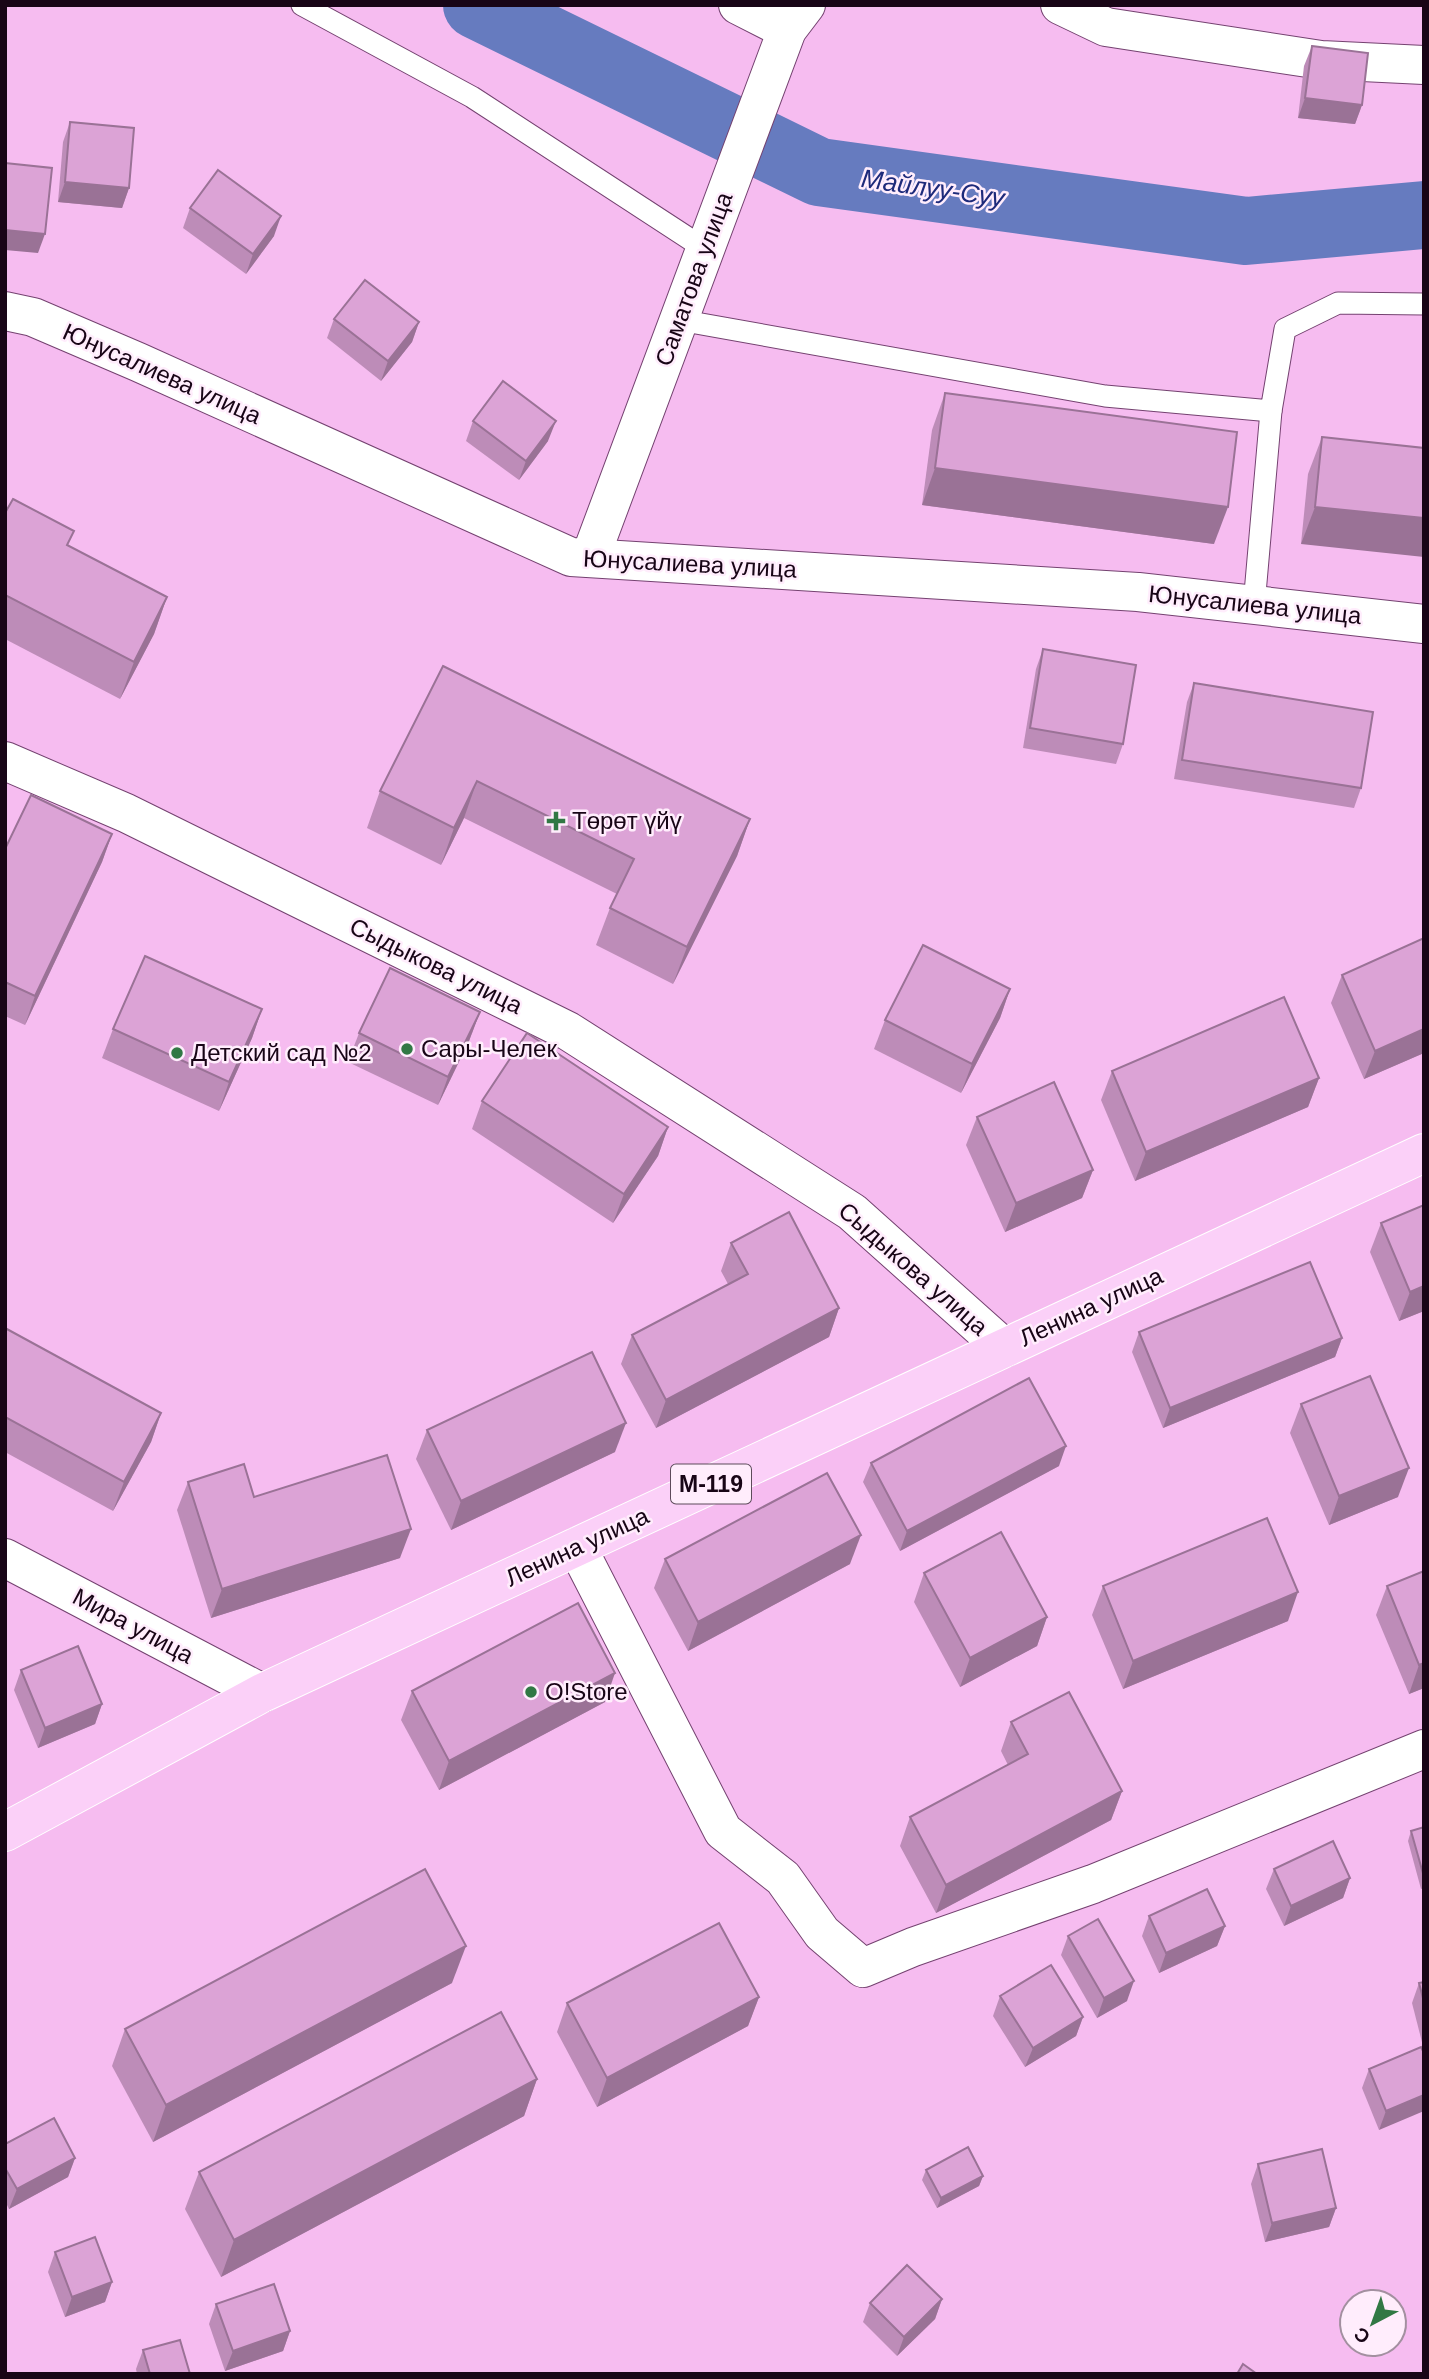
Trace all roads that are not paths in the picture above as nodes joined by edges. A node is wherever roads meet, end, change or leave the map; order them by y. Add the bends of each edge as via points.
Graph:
1 (302, 5) edge
2 (738, 5) edge
3 (1060, 5) edge
4 (797, 17) edge
5 (1424, 65) edge
6 (705, 249) junction
7 (1424, 304) edge
8 (5, 311) edge
9 (679, 320) junction
10 (1271, 411) junction
11 (590, 558) junction
12 (1254, 605) junction
13 (1424, 624) edge
14 (5, 761) edge
15 (1424, 1153) edge
16 (1004, 1348) junction
17 (577, 1547) junction
18 (5, 1558) edge
19 (262, 1693) junction
20 (1424, 1749) edge
21 (5, 1832) edge

1 - 6 lane via 472,97
2 - 4 street
3 - 5 street via 1106,27 1321,60
4 - 6 street, Саматова улица
6 - 9 street, Саматова улица
7 - 10 lane via 1338,303 1286,328
8 - 11 street, Юнусалиева улица via 33,317 138,362 570,557
9 - 10 lane via 1105,396
9 - 11 street, Саматова улица
10 - 12 lane
11 - 12 street, Юнусалиева улица via 1138,592
12 - 13 street, Юнусалиева улица
14 - 16 street, Сыдыкова улица via 138,819 568,1031 852,1212
15 - 16 main road, Ленина улица / М-119
16 - 17 main road, Ленина улица / М-119
17 - 19 main road, Ленина улица / М-119
17 - 20 street via 723,1832 783,1878 822,1933 863,1968 1093,1884
18 - 19 street, Мира улица
19 - 21 main road, Ленина улица / М-119

